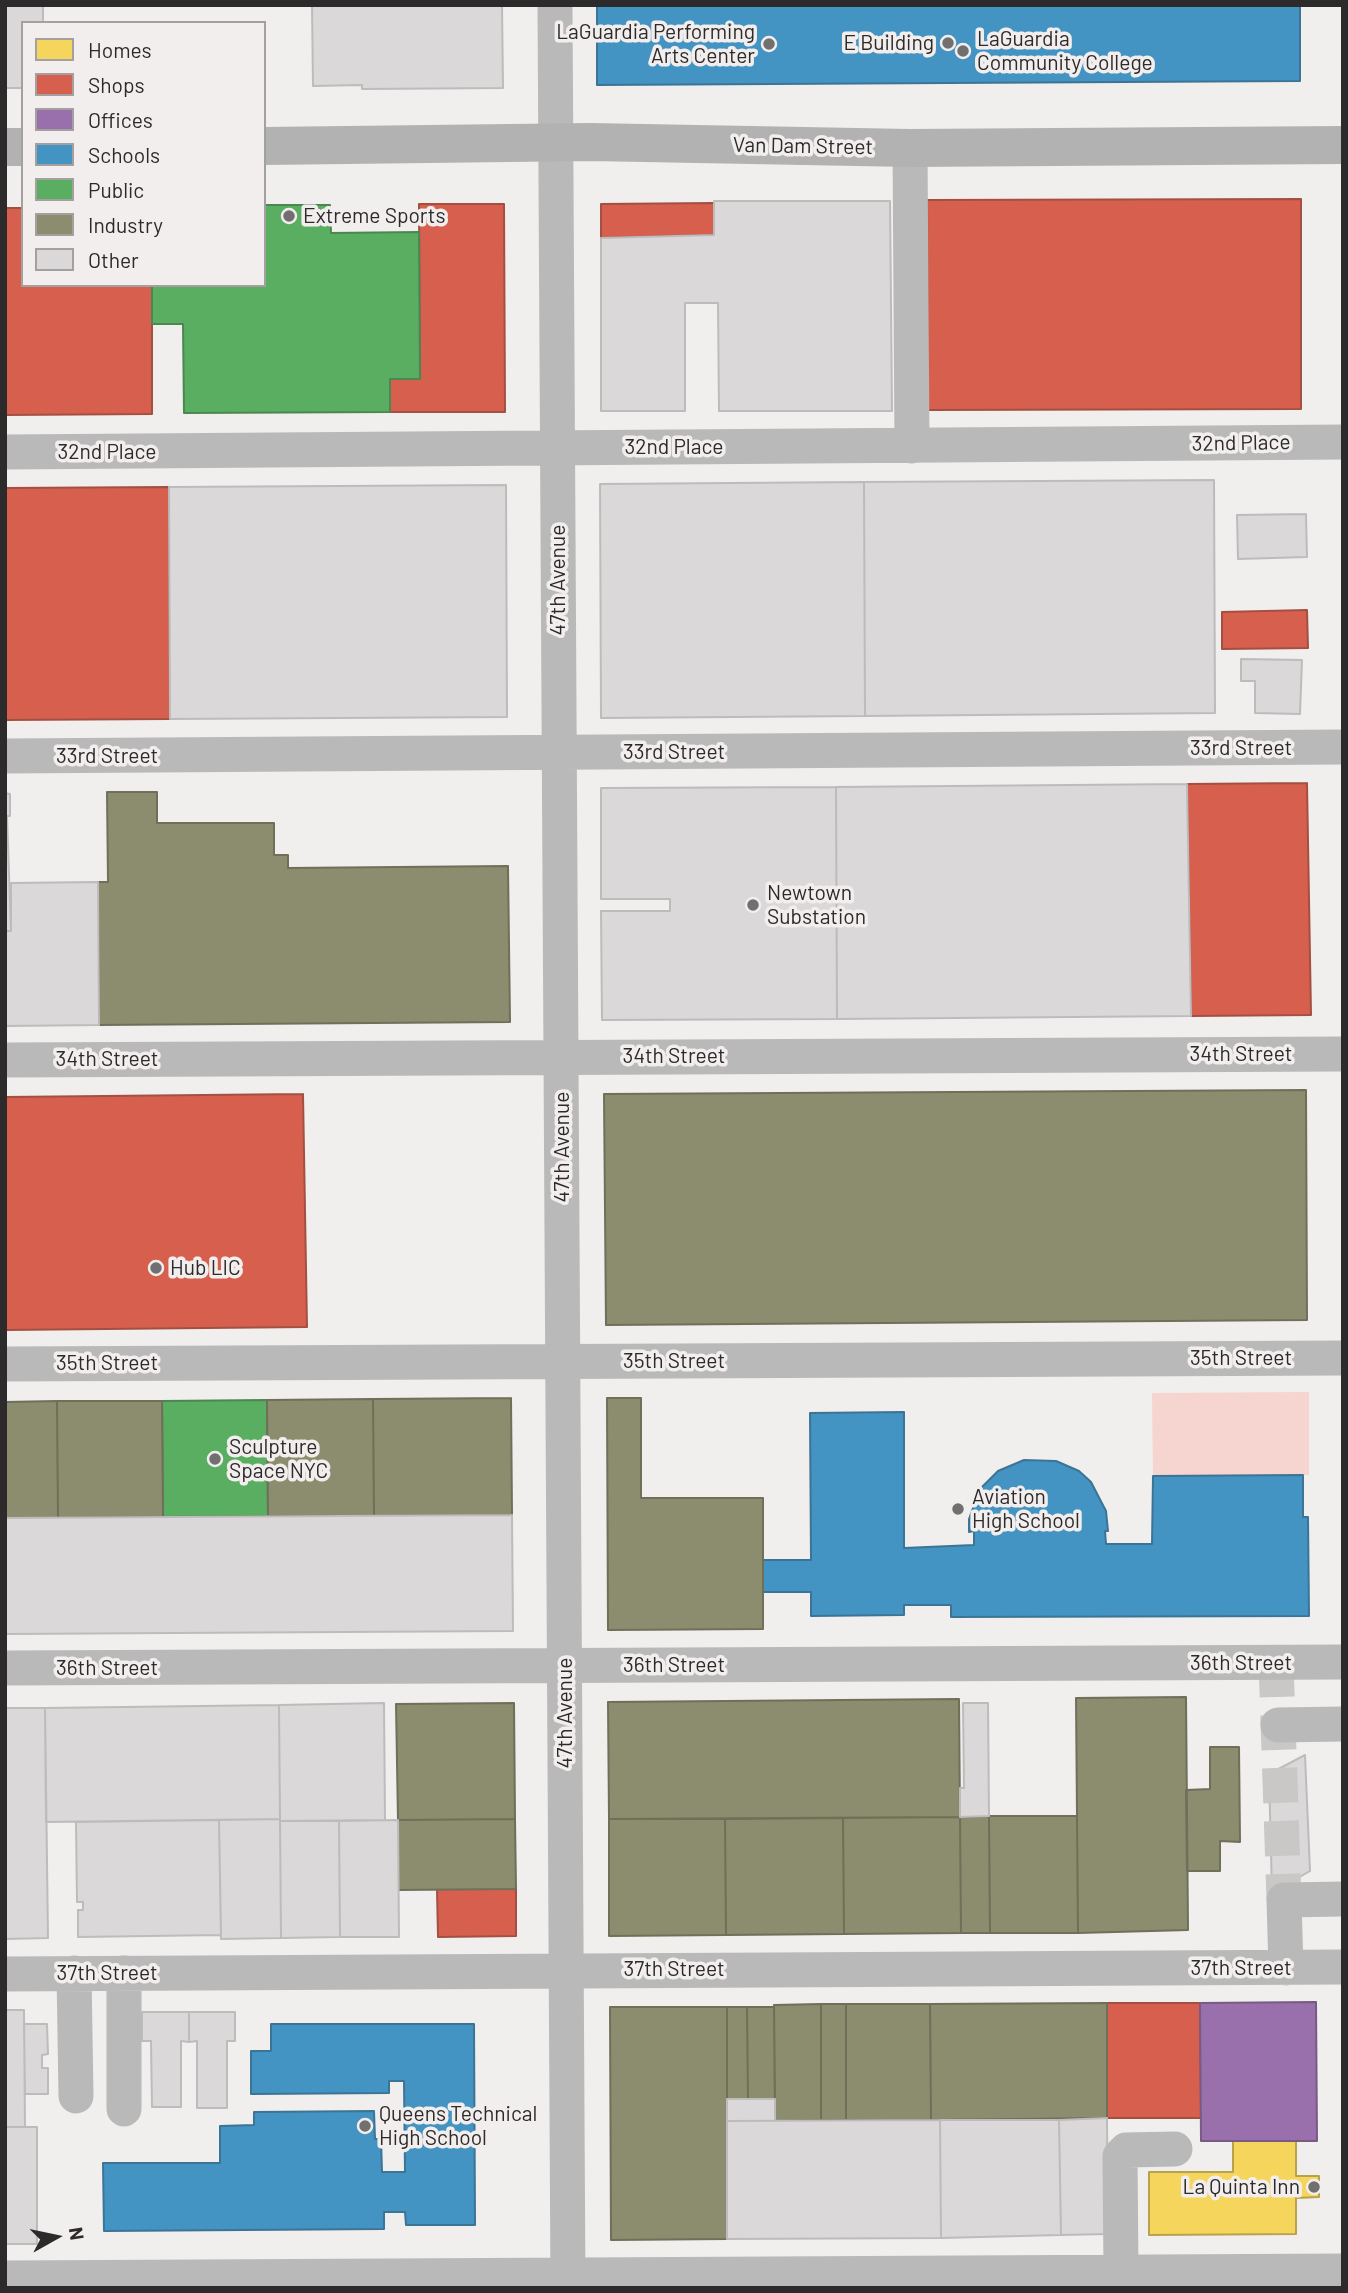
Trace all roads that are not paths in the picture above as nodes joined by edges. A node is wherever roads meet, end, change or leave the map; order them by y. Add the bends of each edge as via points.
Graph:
1 (555, 5) edge
2 (556, 143) junction
3 (1343, 145) edge
4 (266, 146) edge
5 (910, 148) junction
6 (1343, 442) edge
7 (912, 446) junction
8 (557, 448) junction
9 (5, 452) edge
10 (1343, 747) edge
11 (558, 753) junction
12 (5, 756) edge
13 (1343, 1054) edge
14 (561, 1056) junction
15 (5, 1060) edge
16 (1343, 1357) edge
17 (563, 1361) junction
18 (5, 1364) edge
19 (1343, 1662) edge
20 (565, 1665) junction
21 (5, 1668) edge
22 (1343, 1724) edge
23 (1278, 1726) dead end
24 (1343, 1899) edge
25 (1343, 1967) edge
26 (1286, 1968) junction
27 (566, 1969) junction
28 (74, 1973) junction
29 (124, 1973) junction
30 (5, 1974) edge
31 (76, 2096) dead end
32 (124, 2109) dead end
33 (1175, 2149) dead end
34 (1343, 2271) edge
35 (1121, 2272) junction
36 (5, 2278) edge
37 (568, 2281) edge

1 - 2 street, 47th Avenue
2 - 4 main road, Van Dam Street
2 - 5 main road, Van Dam Street
2 - 8 street, 47th Avenue
3 - 5 main road, Van Dam Street
5 - 7 street
6 - 7 street, 32nd Place
7 - 8 street, 32nd Place
8 - 9 street, 32nd Place
8 - 11 street, 47th Avenue
10 - 11 street, 33rd Street
11 - 12 street, 33rd Street
11 - 14 street, 47th Avenue
13 - 14 street, 34th Street
14 - 15 street, 34th Street
14 - 17 street, 47th Avenue
16 - 17 street, 35th Street
17 - 18 street, 35th Street
17 - 20 street, 47th Avenue
19 - 20 street, 36th Street
20 - 21 street, 36th Street
20 - 27 street, 47th Avenue
22 - 23 street
24 - 26 street via 1284,1900
25 - 26 street, 37th Street
26 - 27 street, 37th Street
27 - 29 street, 37th Street
27 - 37 street, 47th Avenue
28 - 29 street, 37th Street
28 - 30 street, 37th Street
28 - 31 street
29 - 32 street
33 - 35 street via 1126,2150 1120,2157
34 - 35 street
35 - 37 street
36 - 37 street

